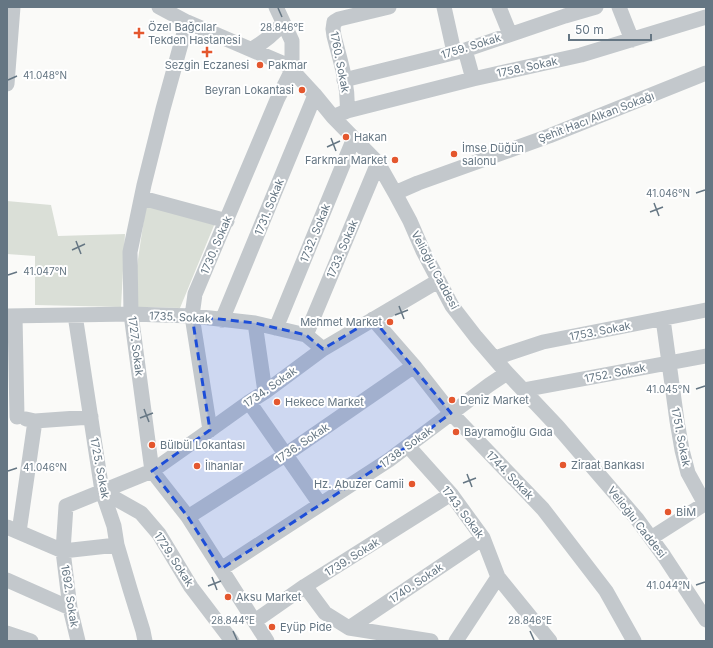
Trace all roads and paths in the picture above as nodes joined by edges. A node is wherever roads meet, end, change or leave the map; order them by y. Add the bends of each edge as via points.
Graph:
1 (13, 7) edge
2 (159, 7) edge
3 (276, 7) edge
4 (389, 7) edge
5 (444, 7) edge
6 (499, 7) edge
7 (596, 7) edge
8 (619, 7) edge
9 (564, 11) edge
10 (706, 17) edge
11 (187, 22) junction
12 (283, 23) junction
13 (510, 34) junction
14 (632, 40) junction
15 (252, 49) junction
16 (460, 51) junction
17 (292, 70) junction
18 (706, 73) edge
19 (473, 79) junction
20 (344, 80) junction
21 (7, 84) edge
22 (315, 95) junction
23 (347, 111) junction
24 (333, 117) junction
25 (354, 138) junction
26 (378, 163) junction
27 (395, 193) junction
28 (142, 198) junction
29 (227, 221) junction
30 (438, 281) junction
31 (706, 310) edge
32 (131, 314) junction
33 (75, 315) junction
34 (11, 316) edge
35 (192, 316) junction
36 (373, 319) junction
37 (663, 319) junction
38 (222, 320) junction
39 (256, 323) junction
40 (276, 328) junction
41 (306, 335) junction
42 (323, 349) junction
43 (706, 356) edge
44 (495, 358) junction
45 (669, 363) junction
46 (414, 366) junction
47 (507, 373) junction
48 (523, 390) junction
49 (265, 392) junction
50 (249, 402) junction
51 (451, 413) junction
52 (12, 417) edge
53 (91, 417) junction
54 (35, 420) junction
55 (210, 430) junction
56 (408, 446) junction
57 (286, 455) junction
58 (152, 471) junction
59 (102, 491) junction
60 (451, 494) junction
61 (320, 504) junction
62 (705, 504) edge
63 (188, 517) junction
64 (13, 529) edge
65 (483, 538) junction
66 (651, 538) junction
67 (117, 545) junction
68 (63, 550) junction
69 (221, 569) junction
70 (498, 577) junction
71 (7, 580) edge
72 (305, 586) junction
73 (701, 601) edge
74 (70, 608) junction
75 (706, 620) edge
76 (254, 621) junction
77 (349, 628) junction
78 (7, 633) edge
79 (227, 640) edge
80 (31, 641) edge
81 (78, 641) edge
82 (145, 641) edge
83 (267, 641) edge
84 (431, 641) edge
85 (456, 641) edge
86 (550, 641) edge
87 (634, 641) edge

1 - 21 street
2 - 11 street, Velioğlu Caddesi
3 - 12 street
4 - 20 street, 1760. Sokak via 334,22 334,36
5 - 16 street
6 - 13 street
7 - 9 street, 1759. Sokak
8 - 14 street
9 - 13 street, 1759. Sokak
10 - 14 street, 1758. Sokak
11 - 15 street, Velioğlu Caddesi
11 - 28 street, 1727. Sokak
12 - 15 street via 265,41
12 - 17 street via 292,41
13 - 16 street, 1759. Sokak
14 - 19 street, 1758. Sokak via 581,55
15 - 17 street, Velioğlu Caddesi via 289,66
16 - 19 street
16 - 20 street, 1759. Sokak
17 - 22 street, Velioğlu Caddesi
17 - 29 street, 1730. Sokak
18 - 27 street, Şehit Hacı Alkan Sokağı via 549,136
19 - 23 street, 1758. Sokak
20 - 23 street, 1760. Sokak via 348,100
22 - 24 street, Velioğlu Caddesi
22 - 38 street, 1731. Sokak
23 - 24 street, 1758. Sokak
24 - 25 street, Velioğlu Caddesi
25 - 26 street, Velioğlu Caddesi
25 - 40 street, 1732. Sokak
26 - 27 street, Velioğlu Caddesi
26 - 41 street, 1733. Sokak
27 - 30 street, Velioğlu Caddesi
28 - 29 street
28 - 32 street, 1727. Sokak via 130,252
29 - 35 street, 1730. Sokak via 195,294
30 - 36 street, 1734. Sokak
30 - 44 street, Velioğlu Caddesi via 452,306
31 - 37 street, 1753. Sokak
32 - 33 street, 1735. Sokak
32 - 35 street, 1735. Sokak
32 - 58 street, 1727. Sokak
33 - 34 street, 1735. Sokak
33 - 53 street, 1725. Sokak
34 - 52 street
35 - 38 street, 1735. Sokak
35 - 55 street, 1730. Sokak
36 - 42 street, 1734. Sokak
36 - 46 street, 1744. Sokak
37 - 44 street, 1753. Sokak via 543,342
37 - 45 street, 1751. Sokak
38 - 39 street, 1735. Sokak
39 - 40 street, 1735. Sokak
39 - 49 street
40 - 41 street, 1735. Sokak
41 - 42 street, 1735. Sokak
42 - 49 street, 1734. Sokak
43 - 45 street, 1752. Sokak
44 - 47 street, Velioğlu Caddesi
45 - 48 street, 1752. Sokak
45 - 62 street, 1751. Sokak via 682,450 688,473
46 - 51 street, 1744. Sokak
46 - 57 street, 1736. Sokak
47 - 48 street, Velioğlu Caddesi
47 - 51 street, 1738. Sokak
48 - 66 street, Velioğlu Caddesi
49 - 50 street, 1734. Sokak
50 - 55 street, 1734. Sokak
50 - 57 street
51 - 56 street, 1738. Sokak
51 - 87 street, 1744. Sokak via 543,509 606,591
52 - 54 street
53 - 54 street
53 - 59 street, 1725. Sokak
54 - 64 street
55 - 58 street, 1734. Sokak
56 - 60 street, 1743. Sokak
56 - 61 street, 1738. Sokak
57 - 61 street
57 - 63 street, 1736. Sokak
58 - 59 street, 1734. Sokak
58 - 63 street
59 - 67 street, 1725. Sokak via 114,526
59 - 68 street, 1692. Sokak via 66,506
59 - 79 street, 1729. Sokak via 141,513 159,534
60 - 65 street, 1743. Sokak
60 - 72 street, 1739. Sokak
61 - 69 street, 1738. Sokak
62 - 66 street
63 - 69 street
64 - 68 street
65 - 70 street, 1743. Sokak
65 - 77 street, 1740. Sokak
66 - 73 street, Velioğlu Caddesi
67 - 68 street
67 - 82 street, 1725. Sokak
68 - 74 street, 1692. Sokak
69 - 76 street
70 - 85 street
70 - 86 street, 1743. Sokak
71 - 74 street
72 - 76 street, 1739. Sokak
72 - 77 street via 325,613
73 - 75 street, Velioğlu Caddesi
74 - 81 street, 1692. Sokak
76 - 83 street
77 - 84 street
78 - 80 street

